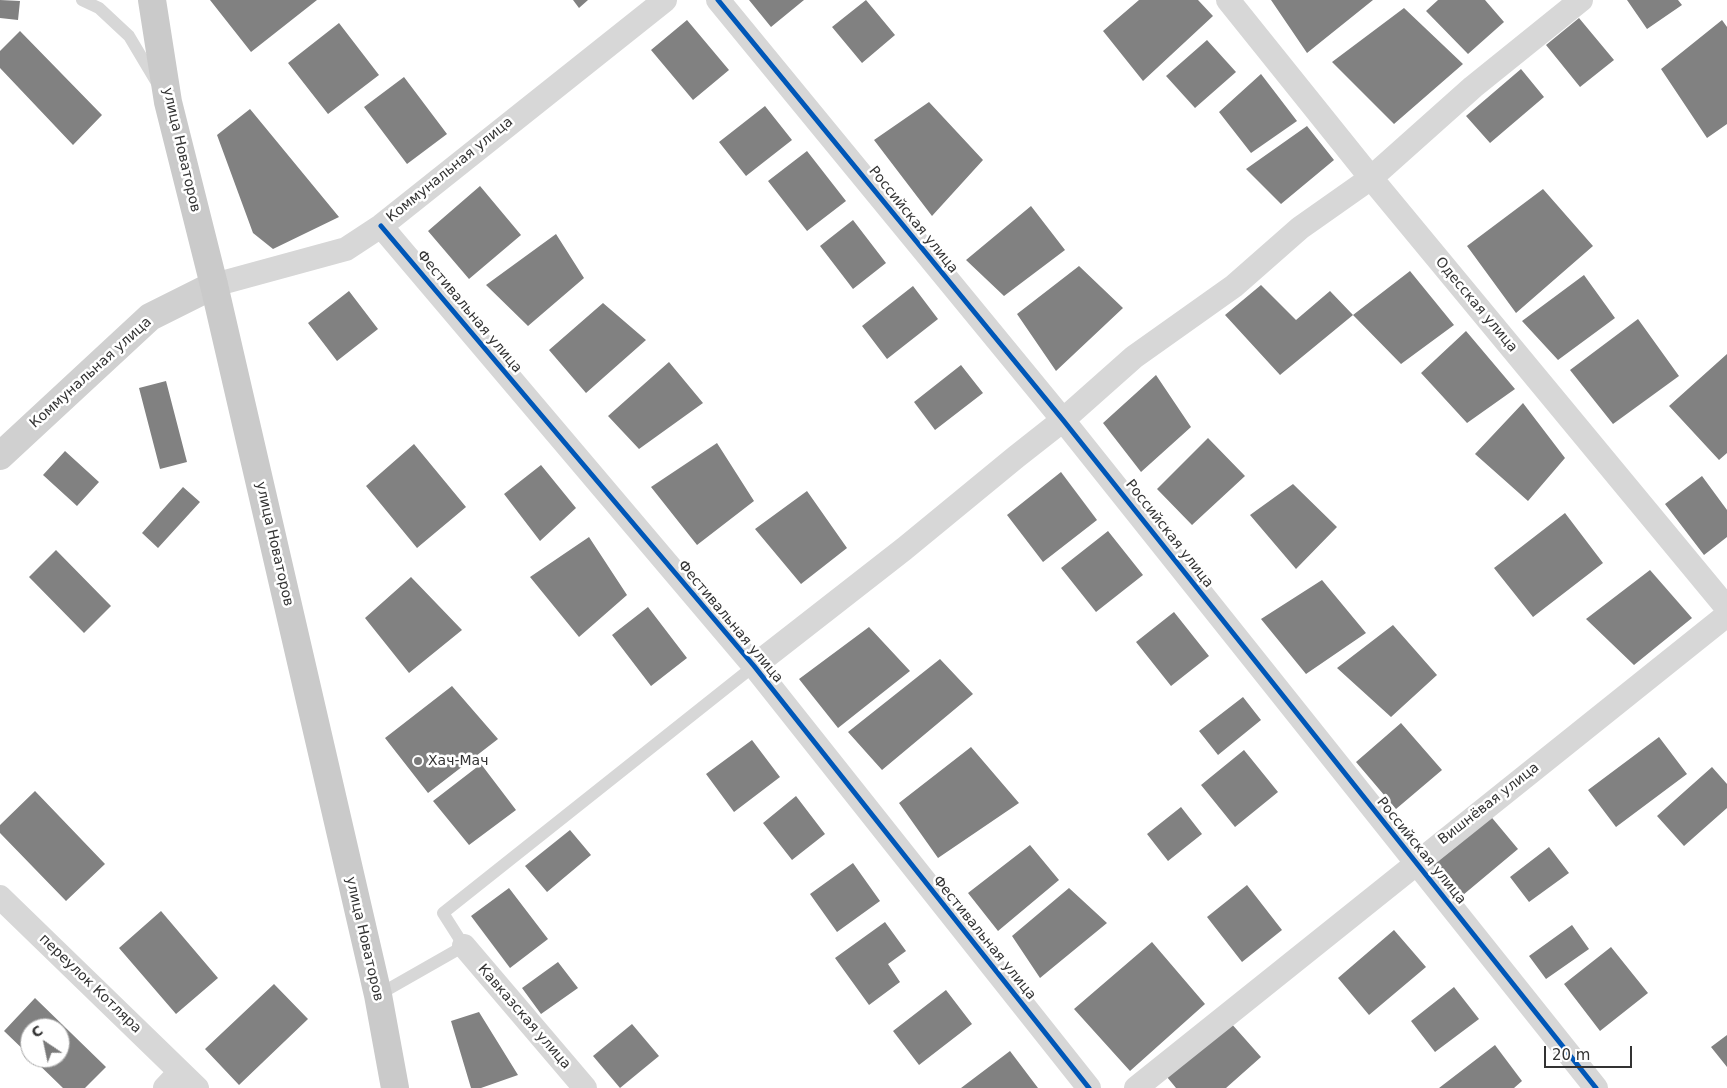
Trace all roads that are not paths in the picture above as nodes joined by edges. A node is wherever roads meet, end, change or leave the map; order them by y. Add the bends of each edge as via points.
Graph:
1 (82, 0) edge
2 (152, 0) edge
3 (665, 0) edge
4 (718, 0) edge
5 (1228, 0) edge
6 (1581, 0) edge
7 (168, 102) junction
8 (1371, 178) junction
9 (381, 226) junction
10 (214, 285) junction
11 (1063, 420) junction
12 (0, 456) edge
13 (1727, 608) edge
14 (1727, 615) edge
15 (754, 666) junction
16 (1416, 863) junction
17 (0, 897) edge
18 (464, 946) junction
19 (378, 995) junction
20 (181, 1083) edge
21 (395, 1088) edge
22 (585, 1088) edge
23 (1089, 1088) edge
24 (1136, 1088) edge
25 (1596, 1088) edge

1 - 7 lane via 99,8 129,36
2 - 7 main road, улица Новаторов
3 - 9 street, Коммунальная улица
4 - 11 street, Российская улица
5 - 8 street, Одесская улица
6 - 8 street via 1473,87
7 - 10 main road, улица Новаторов
8 - 11 street via 1300,228 1234,286 1134,357
8 - 13 street, Одесская улица
9 - 10 street, Коммунальная улица via 346,249
9 - 15 street, Фестивальная улица
10 - 12 main road, Коммунальная улица via 150,316
10 - 19 main road, улица Новаторов
11 - 15 street
11 - 16 street, Российская улица
14 - 16 street, Вишнёвая улица
15 - 18 lane via 443,913
15 - 23 street, Фестивальная улица
16 - 24 street, Вишнёвая улица
16 - 25 street, Российская улица
17 - 20 street, переулок Котляра
18 - 19 lane
18 - 22 street, Кавказская улица
19 - 21 main road, улица Новаторов

